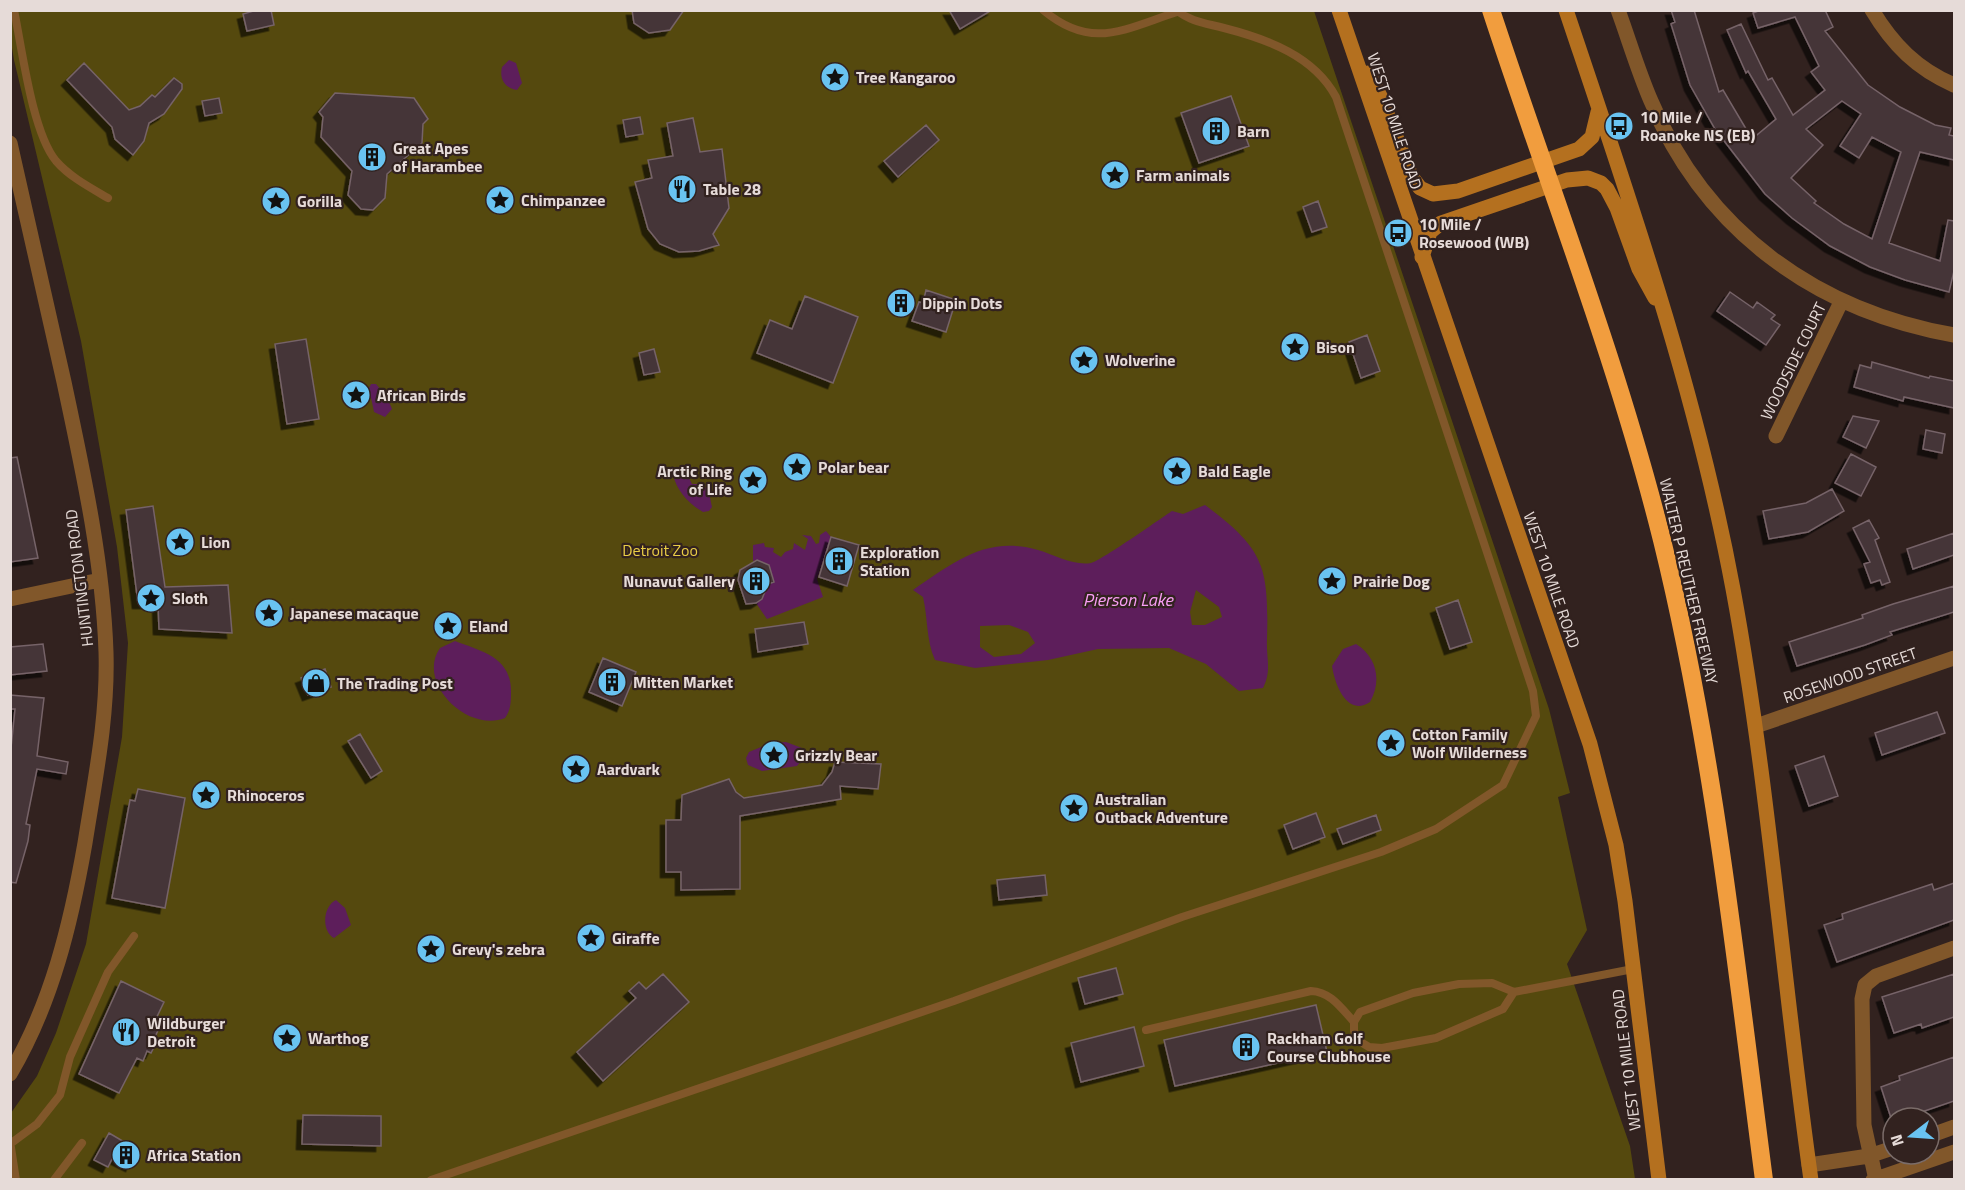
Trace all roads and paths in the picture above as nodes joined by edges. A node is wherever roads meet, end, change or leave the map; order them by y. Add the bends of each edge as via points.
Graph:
1 (14, 10) edge
2 (1043, 10) edge
3 (1339, 10) edge
4 (1491, 10) edge
5 (1566, 10) edge
6 (1618, 10) edge
7 (1872, 10) edge
8 (1177, 11) edge
9 (1346, 32) junction
10 (1954, 85) edge
11 (1597, 103) junction
12 (10, 143) edge
13 (108, 198) dead end
14 (1422, 257) junction
15 (1841, 302) junction
16 (1671, 329) junction
17 (1954, 335) edge
18 (1776, 436) dead end
19 (100, 580) junction
20 (10, 599) edge
21 (1954, 658) edge
22 (1756, 726) junction
23 (134, 936) dead end
24 (1954, 948) edge
25 (1633, 969) junction
26 (1514, 992) junction
27 (1354, 1022) junction
28 (1146, 1030) dead end
29 (10, 1074) edge
30 (11, 1143) edge
31 (82, 1143) dead end
32 (1954, 1152) edge
33 (1810, 1172) edge
34 (1873, 1172) edge
35 (16, 1179) edge
36 (54, 1179) edge
37 (431, 1179) edge
38 (1659, 1179) edge
39 (1764, 1179) edge

1 - 13 lane via 40,129 54,159 71,176
2 - 8 lane via 1076,31 1098,35
3 - 9 main road, WEST 10 MILE ROAD
4 - 39 highway, WALTER P REUTHER FREEWAY via 1623,399 1674,592 1718,815
5 - 11 main road
6 - 15 street via 1651,101 1672,143 1714,204 1765,254
7 - 10 street via 1896,45 1916,64
8 - 37 lane via 1192,21 1241,33 1294,54 1315,69 1336,97 1533,691 1536,716 1503,785 1454,819 1381,852 1182,917 954,1001
9 - 11 main road via 1381,98 1416,184 1433,194 1458,191 1574,151 1592,137
9 - 14 main road, WEST 10 MILE ROAD
11 - 16 main road
12 - 19 street, HUNTINGTON ROAD via 72,420
14 - 16 main road via 1426,240 1436,227 1467,213 1567,180 1583,178 1601,183 1611,196 1639,269
14 - 25 main road, WEST 10 MILE ROAD via 1590,744 1616,845
15 - 17 street
15 - 18 street, WOODSIDE COURT
16 - 22 main road via 1732,586
19 - 20 street
19 - 29 street, HUNTINGTON ROAD via 106,654 104,724 75,900 54,977 30,1042
21 - 22 street, ROSEWOOD STREET
22 - 33 main road
23 - 30 lane via 108,972 69,1057 60,1095 37,1124
24 - 34 street via 1875,976 1865,985 1863,1102
25 - 26 lane
25 - 38 main road, WEST 10 MILE ROAD
26 - 27 lane via 1492,983 1459,984 1377,1005 1360,1012
26 - 27 lane via 1503,1009 1455,1032 1406,1044 1369,1047 1359,1041
27 - 28 lane via 1330,996 1311,990
30 - 35 lane
31 - 36 lane
32 - 34 street
33 - 34 street

